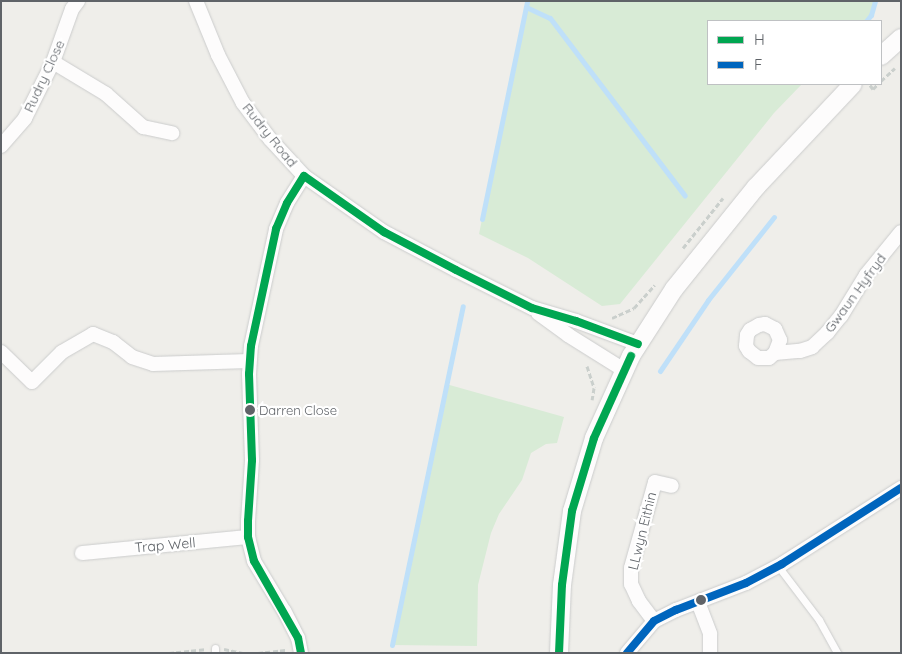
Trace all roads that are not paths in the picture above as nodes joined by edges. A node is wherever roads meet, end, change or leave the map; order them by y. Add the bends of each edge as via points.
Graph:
1 (78, 1) edge
2 (196, 1) edge
3 (901, 38) edge
4 (882, 55) edge
5 (53, 62) junction
6 (851, 85) edge
7 (172, 133) dead end
8 (1, 146) edge
9 (304, 176) junction
10 (901, 232) edge
11 (532, 308) junction
12 (638, 344) junction
13 (1, 352) edge
14 (775, 353) dead end
15 (249, 361) junction
16 (624, 370) junction
17 (672, 486) dead end
18 (900, 490) edge
19 (248, 537) junction
20 (82, 552) dead end
21 (778, 566) junction
22 (698, 602) junction
23 (654, 622) junction
24 (301, 651) edge
25 (559, 653) edge
26 (627, 653) edge
27 (710, 653) edge
28 (837, 653) edge

1 - 5 street, Rudry Close via 72,9
2 - 9 street, Rudry Road via 218,55 244,103 270,139
3 - 4 street
5 - 7 street via 106,94 143,127
5 - 8 street, Rudry Close via 25,118
6 - 12 street via 756,187 674,289
9 - 11 street via 384,232
9 - 15 street, Rudry Road via 276,229
10 - 14 street, Gwaun Hyfryd via 866,275 827,334 812,347
11 - 12 street
11 - 16 street
12 - 16 street
13 - 15 street via 32,382 62,352 93,334 113,342 132,357 153,364
15 - 19 street, Rudry Road via 252,460
16 - 25 street via 594,438 572,511 562,584
17 - 23 street, LLwyn Eithin via 655,482 631,568 631,584
18 - 21 street
19 - 20 street, Trap Well
19 - 24 street via 260,574 284,611
21 - 22 street
21 - 28 lane via 820,620
22 - 23 street
22 - 27 street via 710,634
23 - 26 street

